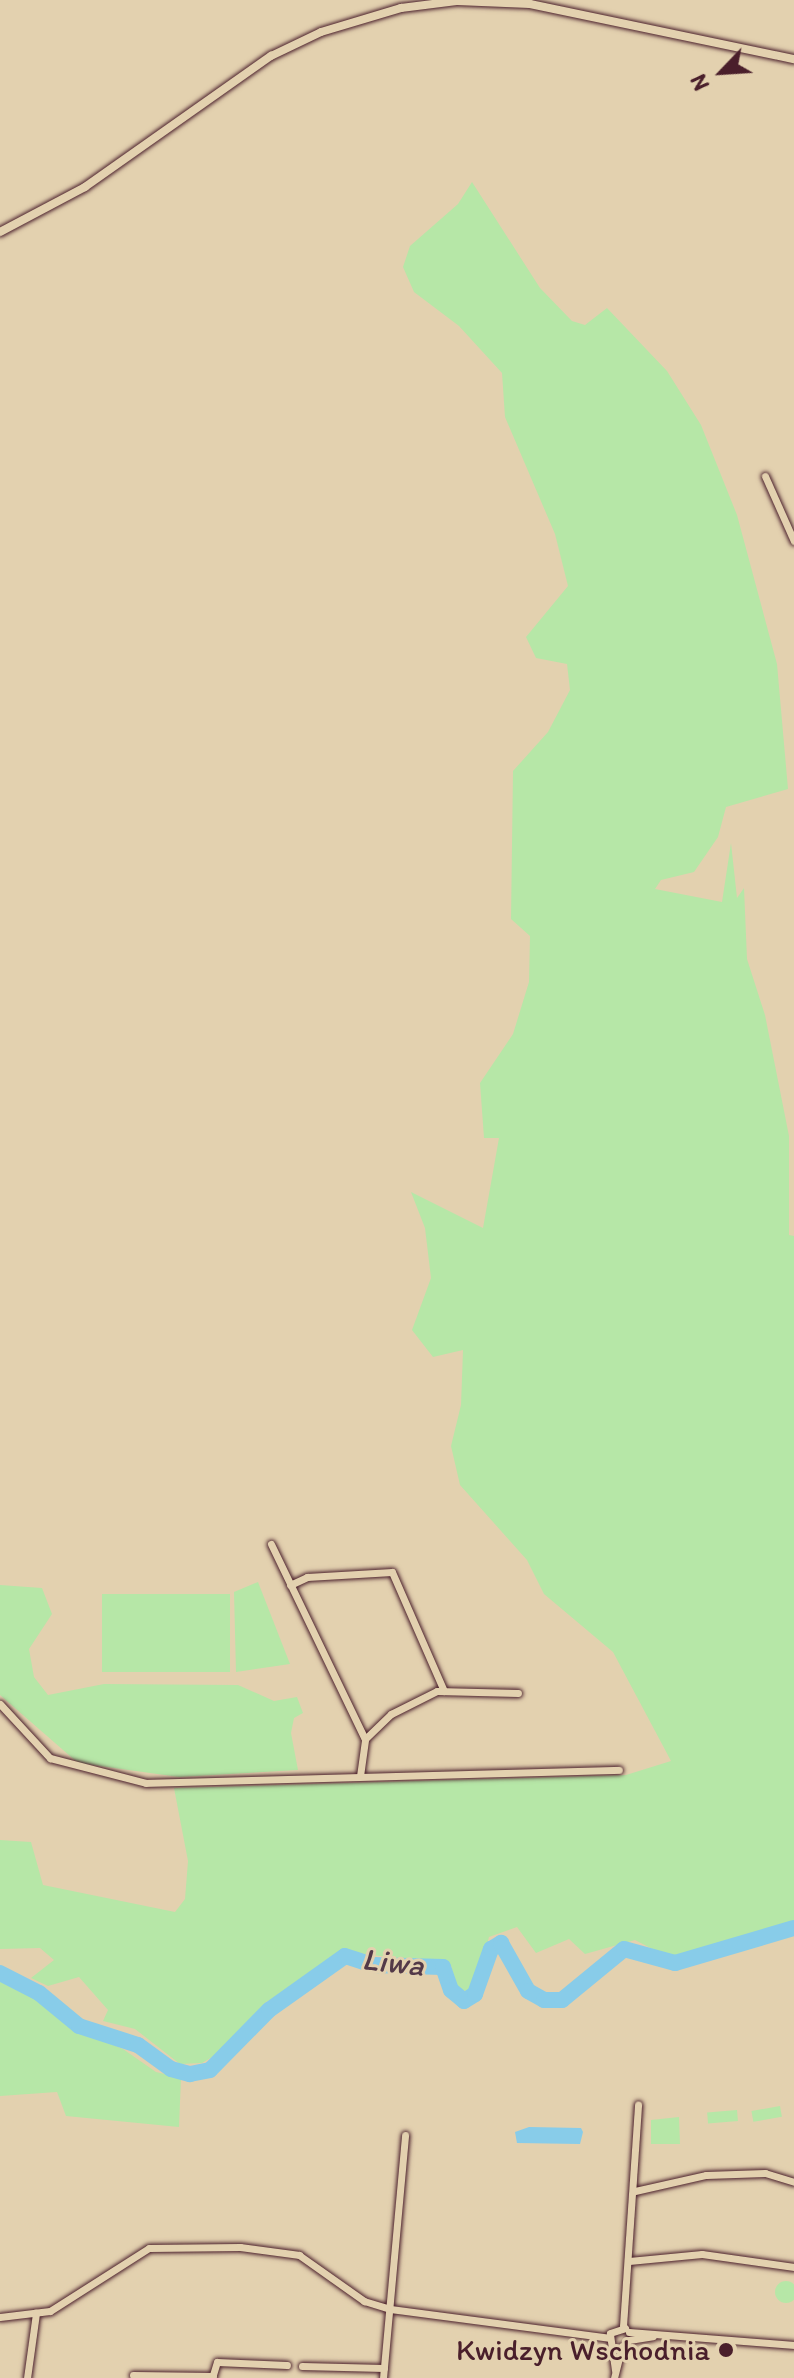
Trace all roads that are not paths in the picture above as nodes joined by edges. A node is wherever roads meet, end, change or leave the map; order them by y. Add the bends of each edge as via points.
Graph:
1 (794, 59) edge
2 (0, 232) edge
3 (765, 476) dead end
4 (794, 541) edge
5 (271, 1544) dead end
6 (290, 1585) junction
7 (444, 1691) junction
8 (518, 1693) dead end
9 (0, 1704) edge
10 (365, 1739) junction
11 (619, 1770) dead end
12 (360, 1776) junction
13 (638, 2105) dead end
14 (405, 2135) dead end
15 (794, 2182) edge
16 (635, 2191) junction
17 (629, 2261) junction
18 (794, 2267) edge
19 (390, 2309) junction
20 (36, 2313) junction
21 (0, 2317) edge
22 (627, 2333) junction
23 (615, 2343) junction
24 (794, 2345) edge
25 (287, 2365) dead end
26 (302, 2366) dead end
27 (384, 2368) junction
28 (615, 2374) edge
29 (133, 2375) dead end
30 (212, 2377) edge
31 (27, 2378) edge
32 (383, 2378) edge

1 - 2 street via 544,6 478,1 401,8 321,32 271,56 85,187
3 - 4 street
5 - 6 street
6 - 7 street via 307,1577 392,1572
6 - 10 street
7 - 8 street
7 - 10 street via 391,1714
9 - 12 street via 42,1754 125,1780
10 - 12 street
11 - 12 street
13 - 16 street
14 - 19 street
15 - 16 street via 765,2173 706,2175
16 - 17 street
17 - 18 street via 702,2254
17 - 22 street
19 - 20 street via 364,2301 299,2255 176,2246 130,2255 73,2299
19 - 23 street
19 - 27 street
20 - 21 street
20 - 31 street
22 - 23 street
22 - 23 street via 613,2328
22 - 24 street
23 - 28 street
25 - 30 street via 217,2362
26 - 27 street
27 - 32 street
29 - 30 street

